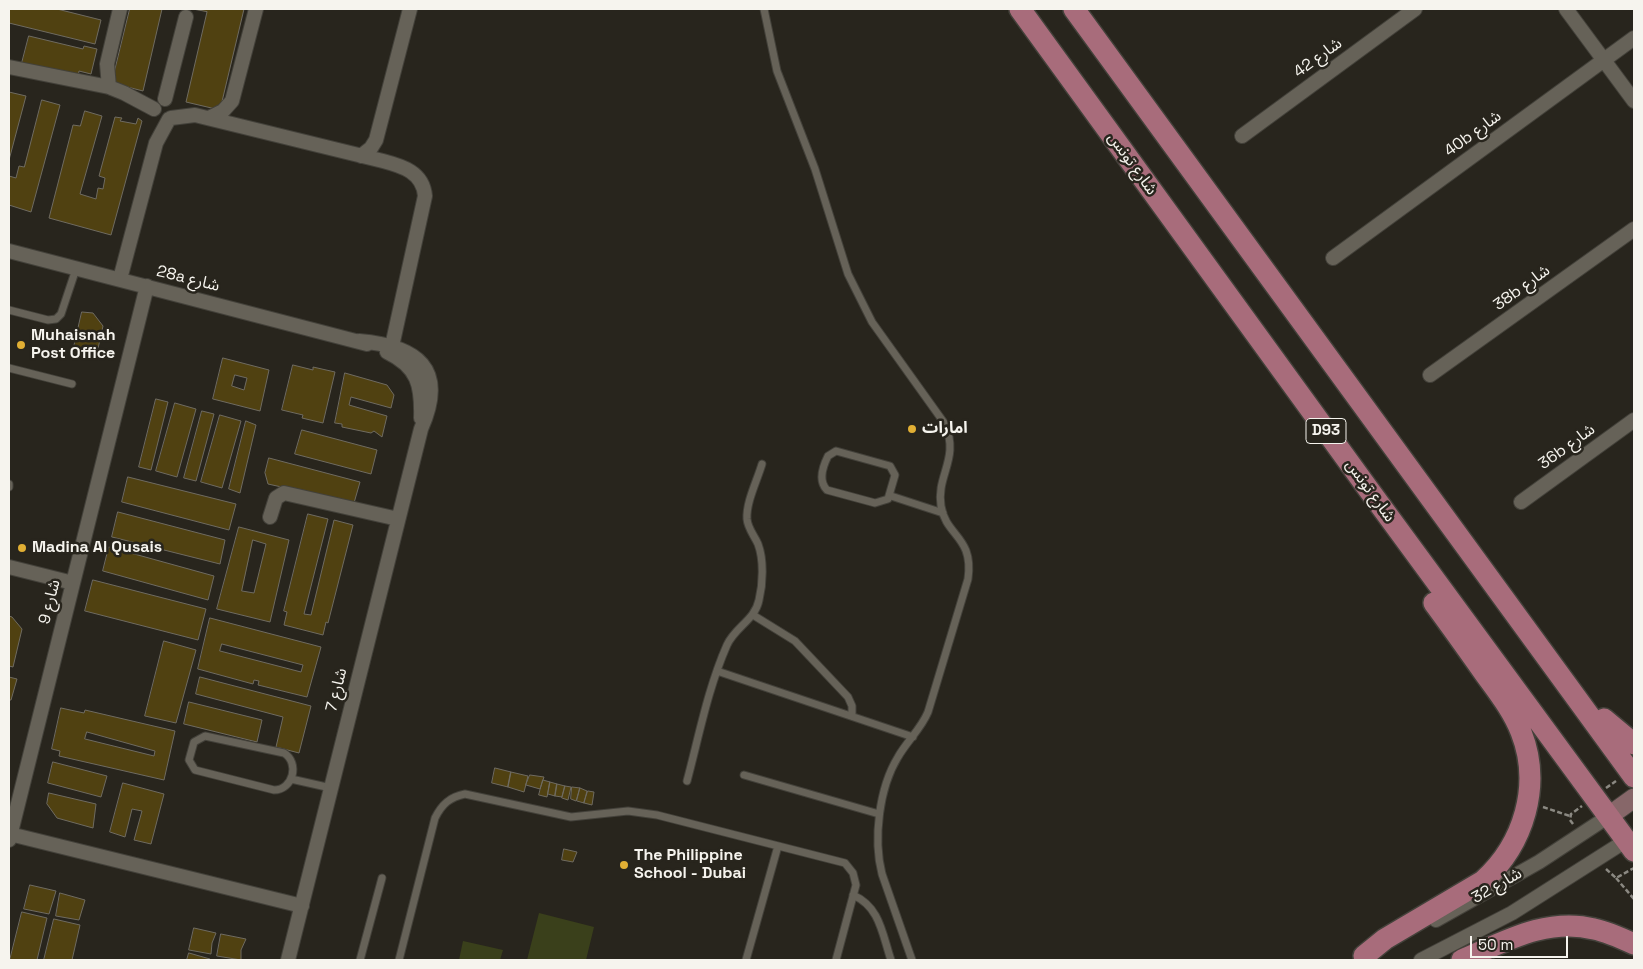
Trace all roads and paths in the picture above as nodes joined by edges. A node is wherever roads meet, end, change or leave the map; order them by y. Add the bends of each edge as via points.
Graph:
1 (120, 9) edge
2 (256, 9) edge
3 (410, 9) edge
4 (764, 9) edge
5 (1020, 9) edge
6 (1074, 9) edge
7 (1415, 9) edge
8 (1566, 9) edge
9 (186, 17) dead end
10 (1634, 38) edge
11 (1604, 60) junction
12 (9, 67) edge
13 (109, 87) junction
14 (165, 99) junction
15 (1634, 101) edge
16 (163, 116) junction
17 (209, 118) junction
18 (1242, 136) dead end
19 (361, 156) junction
20 (1634, 229) edge
21 (9, 251) edge
22 (1333, 258) dead end
23 (76, 269) junction
24 (120, 280) junction
25 (147, 286) junction
26 (9, 310) edge
27 (359, 341) junction
28 (392, 346) junction
29 (9, 368) edge
30 (1430, 375) dead end
31 (72, 384) dead end
32 (1634, 420) edge
33 (421, 428) junction
34 (762, 464) dead end
35 (1369, 490) junction
36 (891, 496) junction
37 (1521, 502) dead end
38 (943, 513) junction
39 (270, 517) dead end
40 (398, 519) junction
41 (9, 568) edge
42 (73, 583) junction
43 (753, 615) junction
44 (717, 671) junction
45 (1570, 688) junction
46 (852, 716) junction
47 (913, 737) junction
48 (1634, 744) edge
49 (744, 775) dead end
50 (1634, 777) edge
51 (291, 779) junction
52 (687, 780) dead end
53 (331, 788) junction
54 (1634, 798) edge
55 (1528, 801) junction
56 (880, 814) junction
57 (1570, 816) dead end
58 (1609, 816) junction
59 (10, 837) edge
60 (1632, 842) edge
61 (778, 846) junction
62 (1634, 868) edge
63 (1623, 876) dead end
64 (382, 878) dead end
65 (1616, 878) dead end
66 (853, 894) junction
67 (1634, 899) edge
68 (302, 906) junction
69 (1634, 944) edge
70 (1358, 958) edge
71 (288, 960) edge
72 (360, 960) edge
73 (400, 960) edge
74 (746, 960) edge
75 (836, 960) edge
76 (891, 960) edge
77 (912, 960) edge
78 (1421, 960) edge
79 (1462, 960) edge

1 - 13 street via 107,64
2 - 17 street via 232,100
3 - 19 street via 376,140
4 - 38 lane via 780,79 815,169 848,274 872,322 949,433 951,452 940,498
5 - 35 main road, شارع تونس / D93
6 - 45 main road, D93
7 - 18 street, شارع 42
8 - 11 street
9 - 14 street
10 - 11 street, 40b شارع
11 - 15 street
11 - 22 street, 40b شارع
12 - 13 street
13 - 16 street
14 - 16 street via 157,102
14 - 16 street via 175,107
16 - 17 street via 190,114
16 - 24 street
17 - 19 street
19 - 28 street via 410,170 425,191
20 - 30 street, 38b شارع
21 - 23 street, 28a شارع
23 - 24 street, 28a شارع
23 - 26 lane via 61,314 56,319
24 - 25 street, 28a شارع
25 - 27 street, 28a شارع
25 - 42 street, شارع 9
27 - 28 street, 28a شارع
27 - 33 street, 28a شارع via 388,352 410,367 420,390
28 - 33 street, 28a شارع via 416,358 429,378 431,402
29 - 31 lane
32 - 37 street, 36b شارع
33 - 40 street, شارع 7
34 - 43 lane via 747,514 749,528 761,556 760,598
35 - 55 main road via 1402,557 1514,716 1527,749
35 - 58 main road, شارع تونس / D93
36 - 36 lane via 884,502 875,503 827,490 823,487 822,477 828,456 836,450 890,466 895,475
36 - 38 lane
38 - 47 lane via 966,549 969,574 928,712
39 - 40 street via 276,498 284,493
40 - 53 street, شارع 7
41 - 42 street
42 - 59 street, شارع 9
43 - 44 lane via 730,640
43 - 46 lane via 800,645 848,697
44 - 46 lane
44 - 52 lane
45 - 48 main road
45 - 50 main road, D93
46 - 47 lane
47 - 56 lane via 891,771
49 - 56 lane
51 - 51 lane via 293,763 284,753 205,736 194,742 189,760 198,771 274,790 284,789
51 - 53 lane
53 - 68 street, شارع 7
54 - 58 street, شارع 32
55 - 57 path
55 - 70 main road via 1520,832 1495,871 1472,890 1397,931
56 - 77 lane via 878,859
58 - 60 main road, شارع تونس / D93
58 - 70 street, شارع 32 via 1582,836 1496,887
59 - 68 street
60 - 78 street, شارع 32 via 1519,909
61 - 66 lane via 845,863 855,879
61 - 73 lane via 643,812 614,811 571,817 473,794 457,796 444,804 435,818
61 - 74 lane
62 - 63 path
64 - 72 lane
65 - 67 path
66 - 75 lane
66 - 76 lane via 874,908
68 - 71 street, شارع 7
69 - 79 main road via 1594,929 1572,925 1549,927 1526,933

